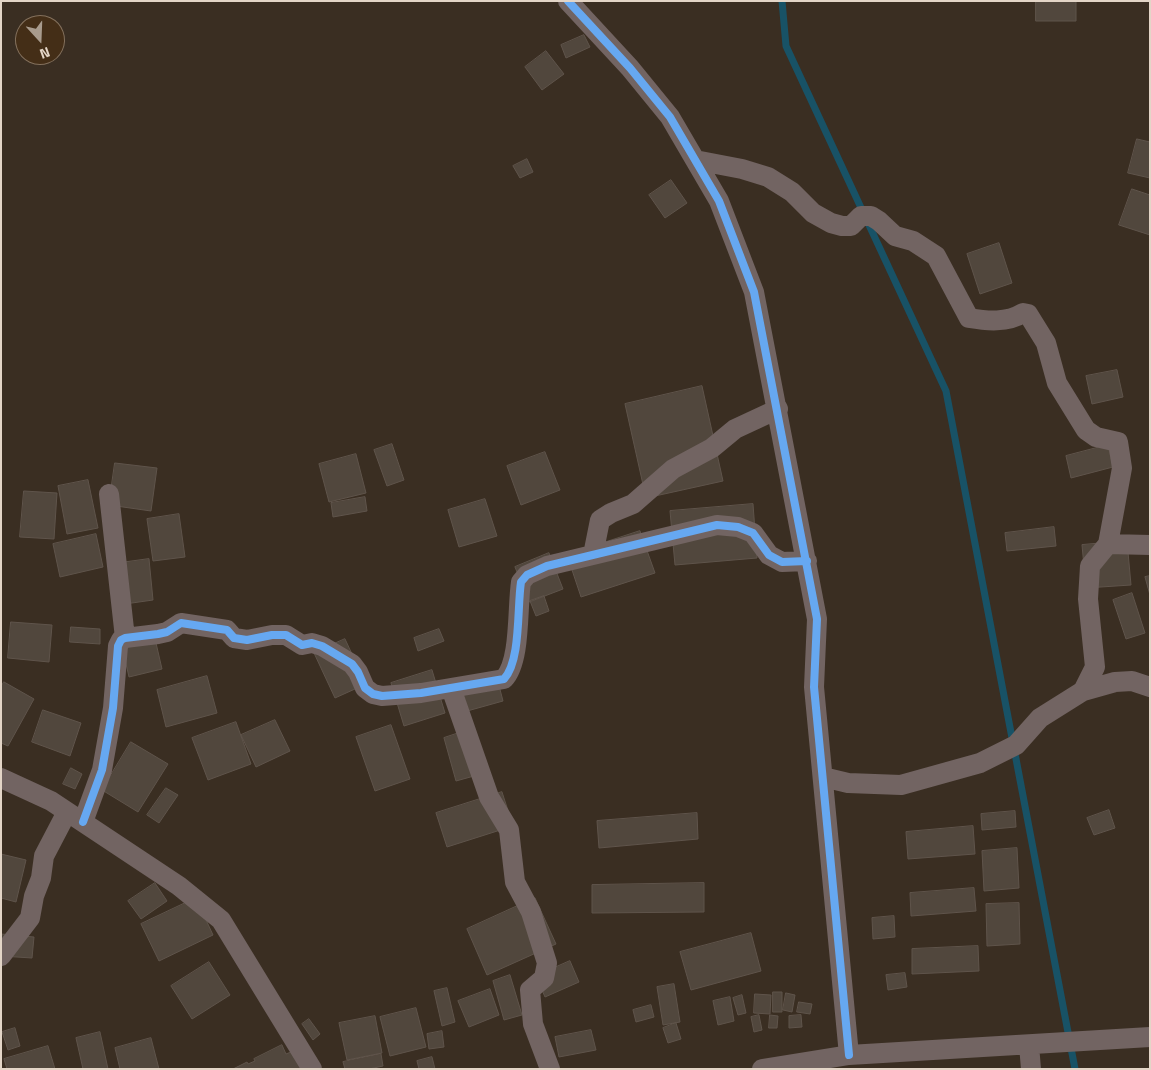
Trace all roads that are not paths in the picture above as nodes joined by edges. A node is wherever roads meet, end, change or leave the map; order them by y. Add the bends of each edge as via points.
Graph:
1 (568, 1) edge
2 (695, 160) junction
3 (778, 409) junction
4 (109, 494) dead end
5 (1108, 544) junction
6 (1150, 545) edge
7 (593, 555) junction
8 (806, 561) junction
9 (125, 638) junction
10 (1150, 687) edge
11 (451, 688) junction
12 (1082, 691) junction
13 (823, 777) junction
14 (1, 778) edge
15 (75, 817) junction
16 (1, 956) edge
17 (1150, 1038) edge
18 (1029, 1045) junction
19 (849, 1055) junction
20 (312, 1069) edge
21 (550, 1069) edge
22 (762, 1069) edge
23 (1031, 1069) edge

1 - 2 street via 670,117
2 - 3 street via 719,201 754,292
2 - 5 street via 768,177 831,223 851,226 861,216 871,216 895,236 913,241 936,256 969,318 985,321 1013,319 1023,313 1028,314 1046,343 1058,383 1086,430 1096,438 1118,442 1122,468
3 - 7 street via 735,429 712,448 673,469 633,504 600,520
3 - 8 street
4 - 9 street
5 - 6 street
5 - 12 street via 1090,566 1088,599 1095,667
7 - 8 street via 716,525 738,527 753,534 769,555 782,562
7 - 11 street via 547,566 527,575 521,582 515,656 510,673 504,679
8 - 13 street via 817,619 814,687
9 - 11 street via 167,632 181,623 227,630 234,638 246,640 286,635 302,645 322,646 352,664 365,688 373,694 421,693
9 - 15 street via 118,646 113,708 102,770
10 - 12 street via 1132,681 1115,682
11 - 21 street via 489,797 509,830 515,882 531,912 547,963 544,978 530,990 533,1024
12 - 13 street via 1040,718 1016,745 980,763 901,785 848,783
13 - 19 street
14 - 15 street via 51,801
15 - 16 street via 44,856 30,918
15 - 20 street via 179,886 221,920
17 - 18 street
18 - 19 street
18 - 23 street
19 - 22 street

